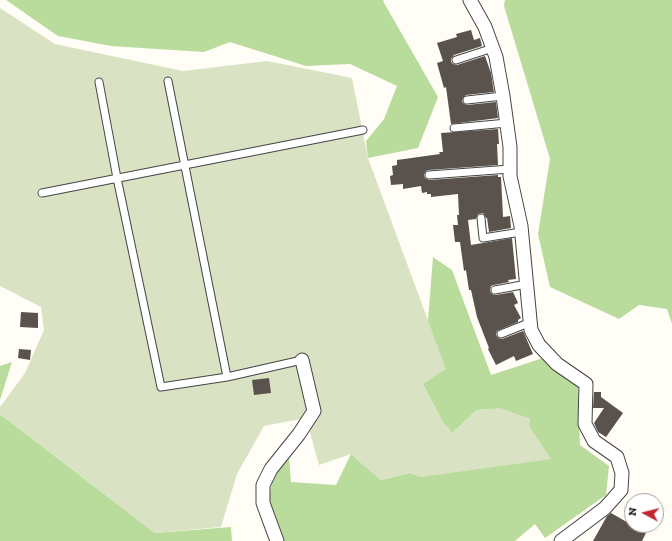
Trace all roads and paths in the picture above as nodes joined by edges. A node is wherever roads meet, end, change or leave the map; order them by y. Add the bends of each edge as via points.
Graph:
1 (470, 0) edge
2 (493, 48) junction
3 (456, 60) dead end
4 (168, 81) dead end
5 (99, 82) dead end
6 (503, 96) junction
7 (467, 100) dead end
8 (507, 123) junction
9 (454, 128) dead end
10 (363, 130) dead end
11 (185, 164) junction
12 (510, 169) junction
13 (429, 174) dead end
14 (117, 178) junction
15 (42, 193) dead end
16 (481, 218) dead end
17 (521, 232) junction
18 (527, 284) junction
19 (495, 290) dead end
20 (531, 322) junction
21 (501, 334) dead end
22 (302, 360) joint
23 (226, 377) junction
24 (277, 541) edge
25 (561, 541) edge

1 - 2 street
2 - 3 lane
2 - 6 street
4 - 11 lane
5 - 14 lane
6 - 7 lane
6 - 8 street
8 - 9 lane
8 - 12 street
10 - 11 lane
11 - 14 lane
11 - 23 lane
12 - 13 lane
12 - 17 street
14 - 15 lane
14 - 23 lane via 161,387
16 - 17 lane via 483,238
17 - 18 street
18 - 19 lane
18 - 20 street
20 - 21 lane
20 - 25 street via 531,330 539,345 557,364 586,384 585,424 594,441 617,457 622,473 621,490 605,508
22 - 23 lane
22 - 24 street via 314,411 271,469 263,485 263,503

